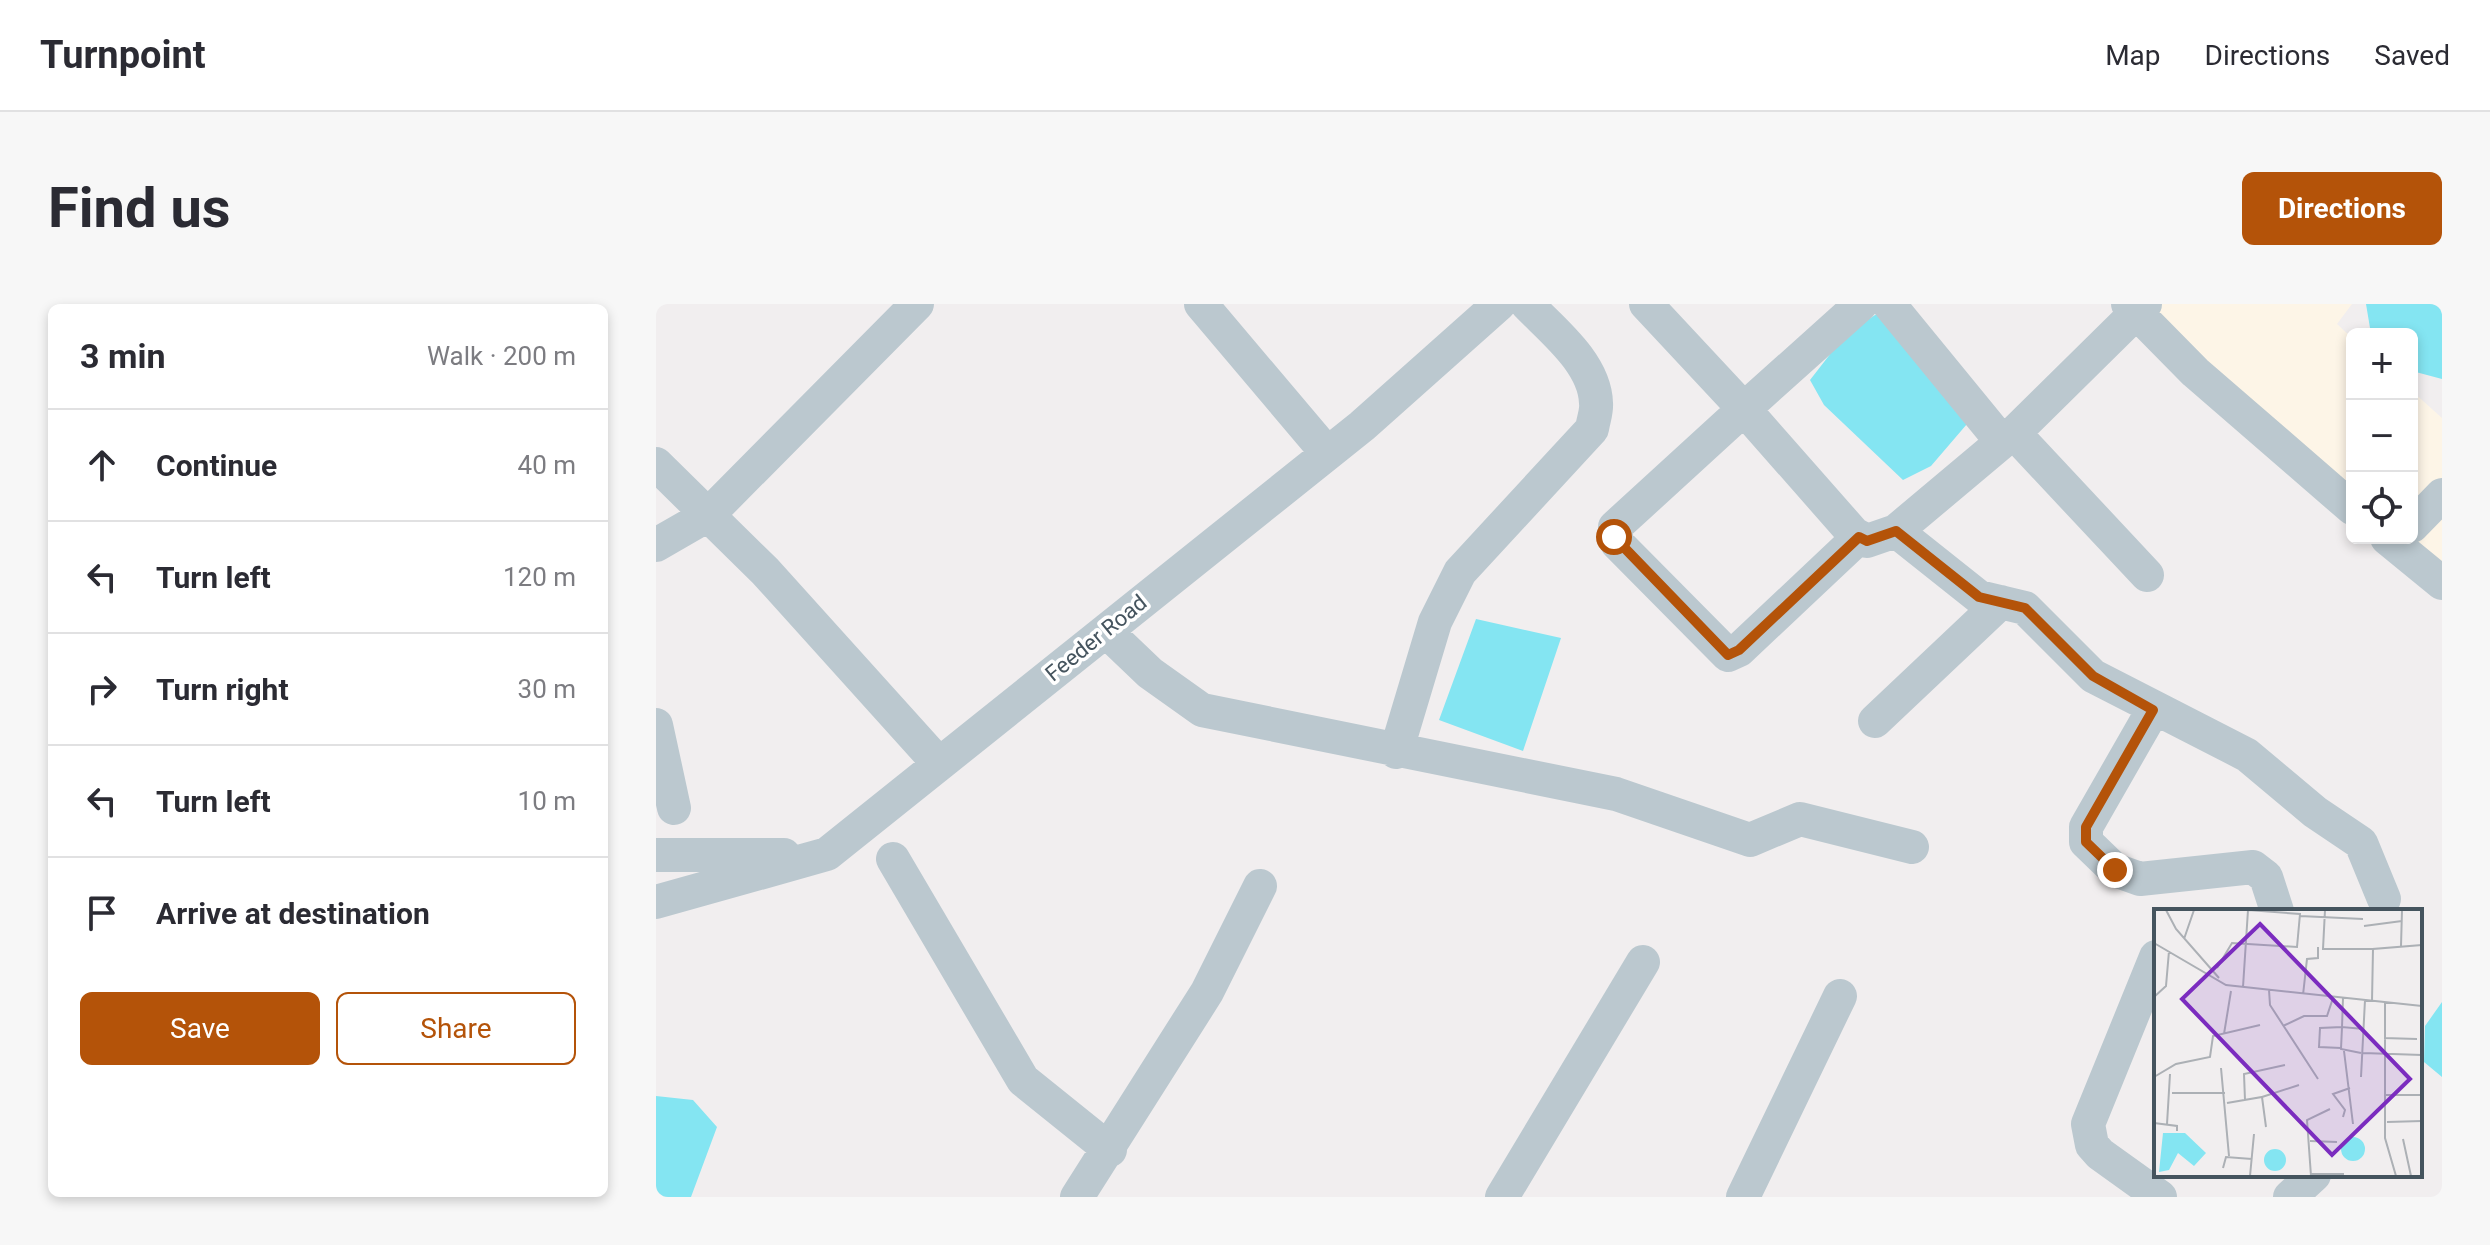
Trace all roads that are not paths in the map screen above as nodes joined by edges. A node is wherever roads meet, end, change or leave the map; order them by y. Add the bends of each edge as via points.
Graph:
1 (917, 304) edge
2 (1201, 304) edge
3 (1499, 304) edge
4 (1527, 304) edge
5 (1646, 304) edge
6 (1861, 304) edge
7 (1889, 304) edge
8 (2136, 307) edge
9 (1744, 409) junction
10 (2008, 438) junction
11 (1327, 453) junction
12 (656, 464) edge
13 (2442, 495) edge
14 (2346, 503) edge
15 (708, 515) junction
16 (2418, 517) edge
17 (1896, 531) junction
18 (1859, 537) junction
19 (2405, 544) edge
20 (656, 545) edge
21 (2147, 575) dead end
22 (2442, 583) edge
23 (2001, 602) junction
24 (1106, 631) junction
25 (2153, 710) junction
26 (1875, 721) dead end
27 (656, 725) edge
28 (1396, 752) junction
29 (939, 764) junction
30 (674, 808) dead end
31 (1912, 847) dead end
32 (827, 854) junction
33 (656, 855) edge
34 (893, 859) dead end
35 (1260, 886) dead end
36 (2384, 899) dead end
37 (656, 902) edge
38 (2276, 909) edge
39 (1643, 962) dead end
40 (2154, 962) edge
41 (1840, 996) dead end
42 (1110, 1150) junction
43 (2312, 1177) edge
44 (1077, 1197) edge
45 (1502, 1197) edge
46 (1743, 1197) edge
47 (2160, 1197) edge
48 (2290, 1197) edge

1 - 15 street
2 - 11 street
3 - 11 street, Feeder Road
4 - 28 street via 1576,356 1589,378 1597,402 1592,429 1460,572 1435,622
5 - 9 street
6 - 9 street
7 - 10 street
8 - 10 street
8 - 14 street via 2195,372
9 - 18 street
9 - 18 street via 1615,527 1617,543 1728,655
10 - 17 street
10 - 21 street
11 - 24 street, Feeder Road
12 - 15 street
13 - 16 street
15 - 20 street
15 - 29 street
17 - 18 street via 1867,541
17 - 23 street via 1979,597
19 - 22 street
23 - 25 street via 2025,608 2093,676
23 - 26 street
24 - 28 street via 1150,673 1202,710
24 - 29 street, Feeder Road
25 - 36 street via 2247,755 2361,843
25 - 38 street via 2086,827 2086,842 2115,870 2140,879 2253,867 2266,877
27 - 30 street
28 - 31 street via 1616,794 1750,840 1800,819
29 - 32 street, Feeder Road
32 - 33 street
32 - 37 street, Feeder Road
34 - 42 street via 1023,1080
35 - 42 street via 1207,992
39 - 45 street
40 - 47 street via 2088,1124 2092,1145 2100,1154
41 - 46 street
42 - 44 street
43 - 48 street

